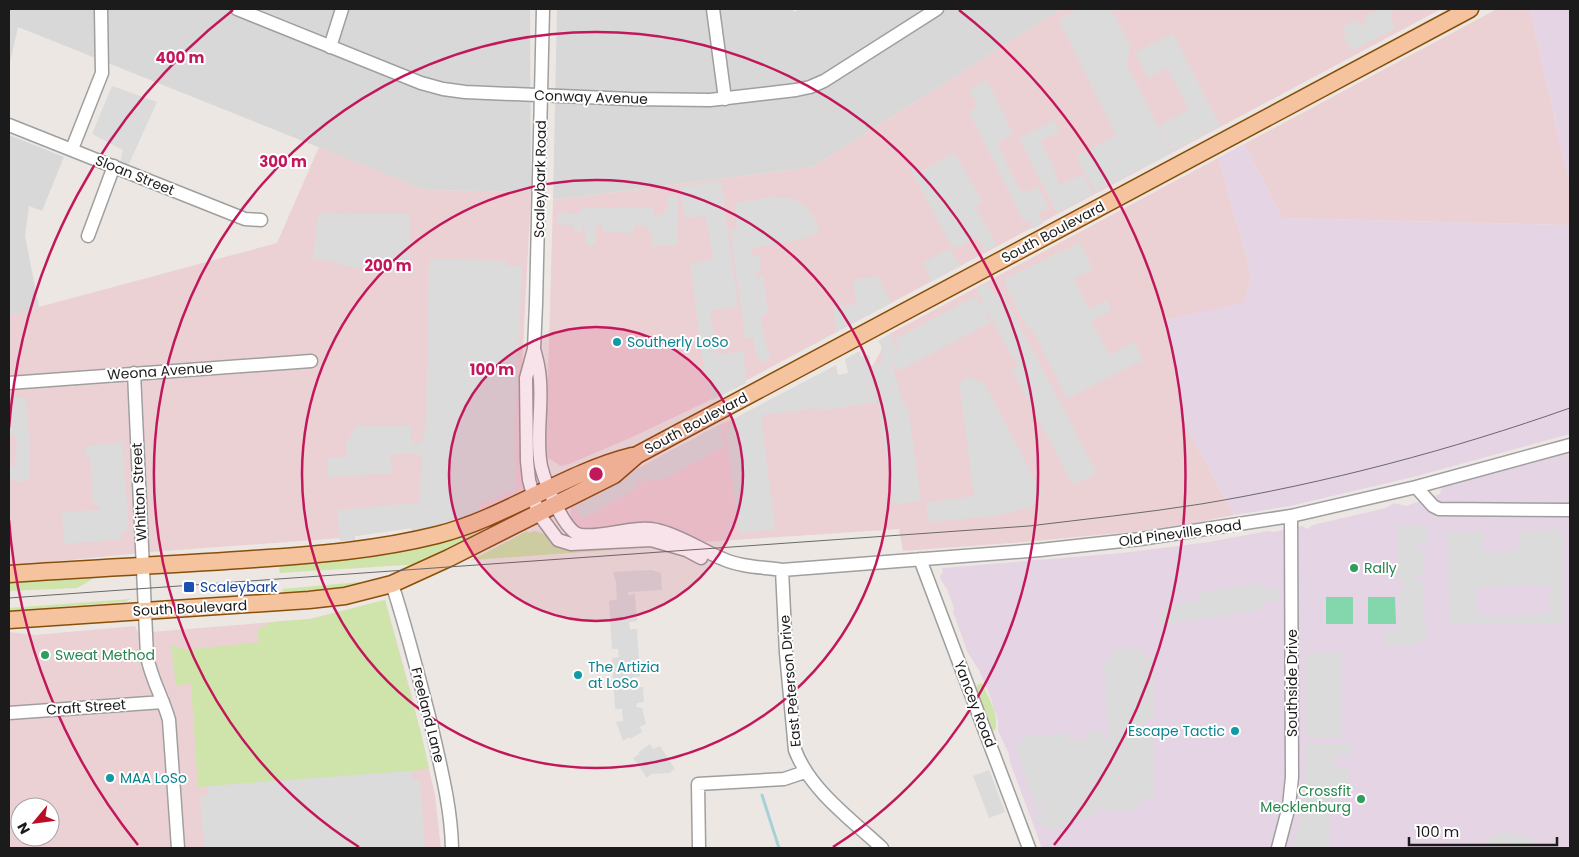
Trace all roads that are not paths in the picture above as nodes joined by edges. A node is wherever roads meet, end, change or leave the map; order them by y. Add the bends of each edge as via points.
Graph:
1 (100, 9) edge
2 (237, 9) edge
3 (342, 9) edge
4 (543, 9) edge
5 (713, 9) edge
6 (937, 9) edge
7 (1470, 9) edge
8 (330, 46) junction
9 (541, 96) junction
10 (725, 99) junction
11 (9, 125) edge
12 (72, 149) junction
13 (114, 166) junction
14 (261, 220) dead end
15 (88, 236) dead end
16 (534, 349) junction
17 (311, 360) dead end
18 (134, 373) junction
19 (9, 383) edge
20 (1570, 444) edge
21 (1416, 487) junction
22 (532, 497) junction
23 (553, 497) junction
24 (1570, 510) edge
25 (538, 513) junction
26 (1291, 516) junction
27 (920, 559) junction
28 (142, 567) junction
29 (782, 570) junction
30 (9, 574) edge
31 (392, 584) junction
32 (145, 611) junction
33 (9, 620) edge
34 (163, 702) junction
35 (9, 713) edge
36 (805, 772) junction
37 (178, 848) edge
38 (452, 848) edge
39 (699, 848) edge
40 (882, 848) edge
41 (1029, 848) edge
42 (1278, 848) edge

1 - 12 street via 102,73
2 - 8 street, Conway Avenue
3 - 8 street
4 - 9 street, Scaleybark Road
5 - 10 street
6 - 10 street, Conway Avenue via 810,87
7 - 23 main road, South Boulevard via 637,455 608,462
8 - 9 street, Conway Avenue via 442,89
9 - 10 street, Conway Avenue
9 - 16 street, Scaleybark Road
11 - 12 street, Sloan Street
12 - 13 street, Sloan Street
13 - 14 street, Sloan Street via 244,219
13 - 15 street
16 - 22 street, Scaleybark Road via 526,378 527,461
16 - 23 street, Scaleybark Road via 539,372 541,465
17 - 18 street, Weona Avenue
18 - 19 street, Weona Avenue
18 - 28 street, Whitton Street
20 - 21 street, Old Pineville Road
21 - 24 street via 1439,509
21 - 26 street, Old Pineville Road
22 - 23 main road, South Boulevard
22 - 25 street, Scaleybark Road
22 - 28 main road, South Boulevard via 463,527 386,546
23 - 25 main road, South Boulevard
23 - 29 street, Old Pineville Road via 565,524 572,532 581,535 657,530 730,562
25 - 29 street, Old Pineville Road via 558,540 571,544 652,540 745,574 768,576
25 - 31 main road, South Boulevard
26 - 27 street, Old Pineville Road via 1140,539
26 - 42 street, Southside Drive via 1292,777 1289,806
27 - 29 street, Old Pineville Road
27 - 41 street, Yancey Road
28 - 30 main road, South Boulevard
28 - 32 street, Whitton Street
29 - 36 street, East Peterson Drive via 792,735
31 - 32 main road, South Boulevard via 345,596 309,600
31 - 38 street, Freeland Lane via 447,792
32 - 33 main road, South Boulevard
32 - 34 street, Whitton Street via 148,664
34 - 35 street, Craft Street
34 - 37 street, Whitton Street via 169,720
36 - 39 street via 784,779 698,784
36 - 40 street, East Peterson Drive

